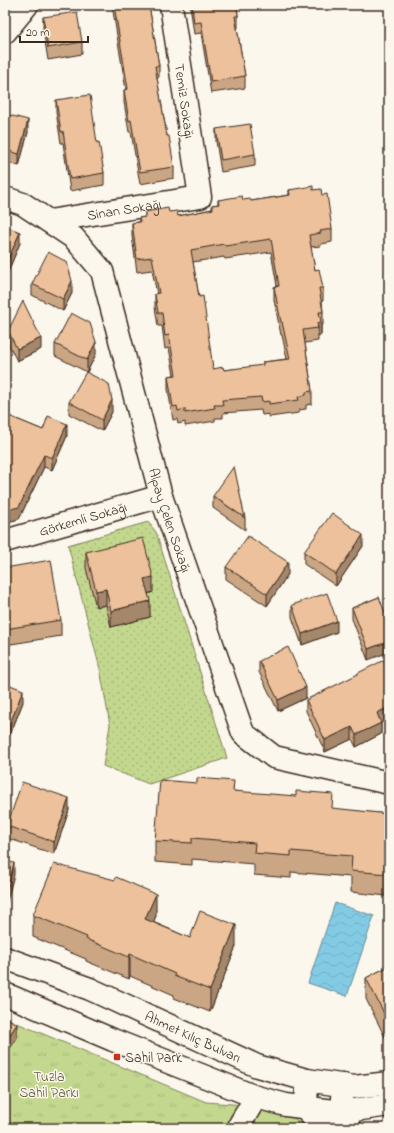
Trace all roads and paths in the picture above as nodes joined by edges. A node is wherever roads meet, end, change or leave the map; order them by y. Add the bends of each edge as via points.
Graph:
1 (27, 5) edge
2 (171, 5) edge
3 (5, 32) edge
4 (200, 197) joint
5 (5, 198) edge
6 (49, 221) junction
7 (161, 496) junction
8 (5, 541) edge
9 (389, 783) edge
10 (5, 958) edge
11 (5, 994) edge
12 (307, 1080) junction
13 (389, 1084) edge
14 (344, 1085) junction
15 (256, 1097) junction
16 (389, 1105) edge
17 (306, 1108) junction
18 (346, 1120) edge
19 (240, 1124) dead end
20 (321, 1128) edge

1 - 3 street
2 - 4 street, Temiz Sokağı
4 - 6 street, Sinan Sokağı
5 - 6 street, Alpay Çelen Sokağı via 23,204
6 - 7 street, Alpay Çelen Sokağı via 74,238 102,271
7 - 8 street, Görkemli Sokağı
7 - 9 street, Alpay Çelen Sokağı via 242,733 274,757
10 - 12 street, Ahmet Kılıç Bulvarı via 90,989 257,1066
11 - 15 street, Ahmet Kılıç Bulvarı
12 - 14 street, Ahmet Kılıç Bulvarı
12 - 17 street
13 - 14 street, Ahmet Kılıç Bulvarı via 354,1087
14 - 18 street
15 - 17 street, Ahmet Kılıç Bulvarı
15 - 19 street
16 - 18 street, Ahmet Kılıç Bulvarı
17 - 18 street, Ahmet Kılıç Bulvarı
17 - 20 street

